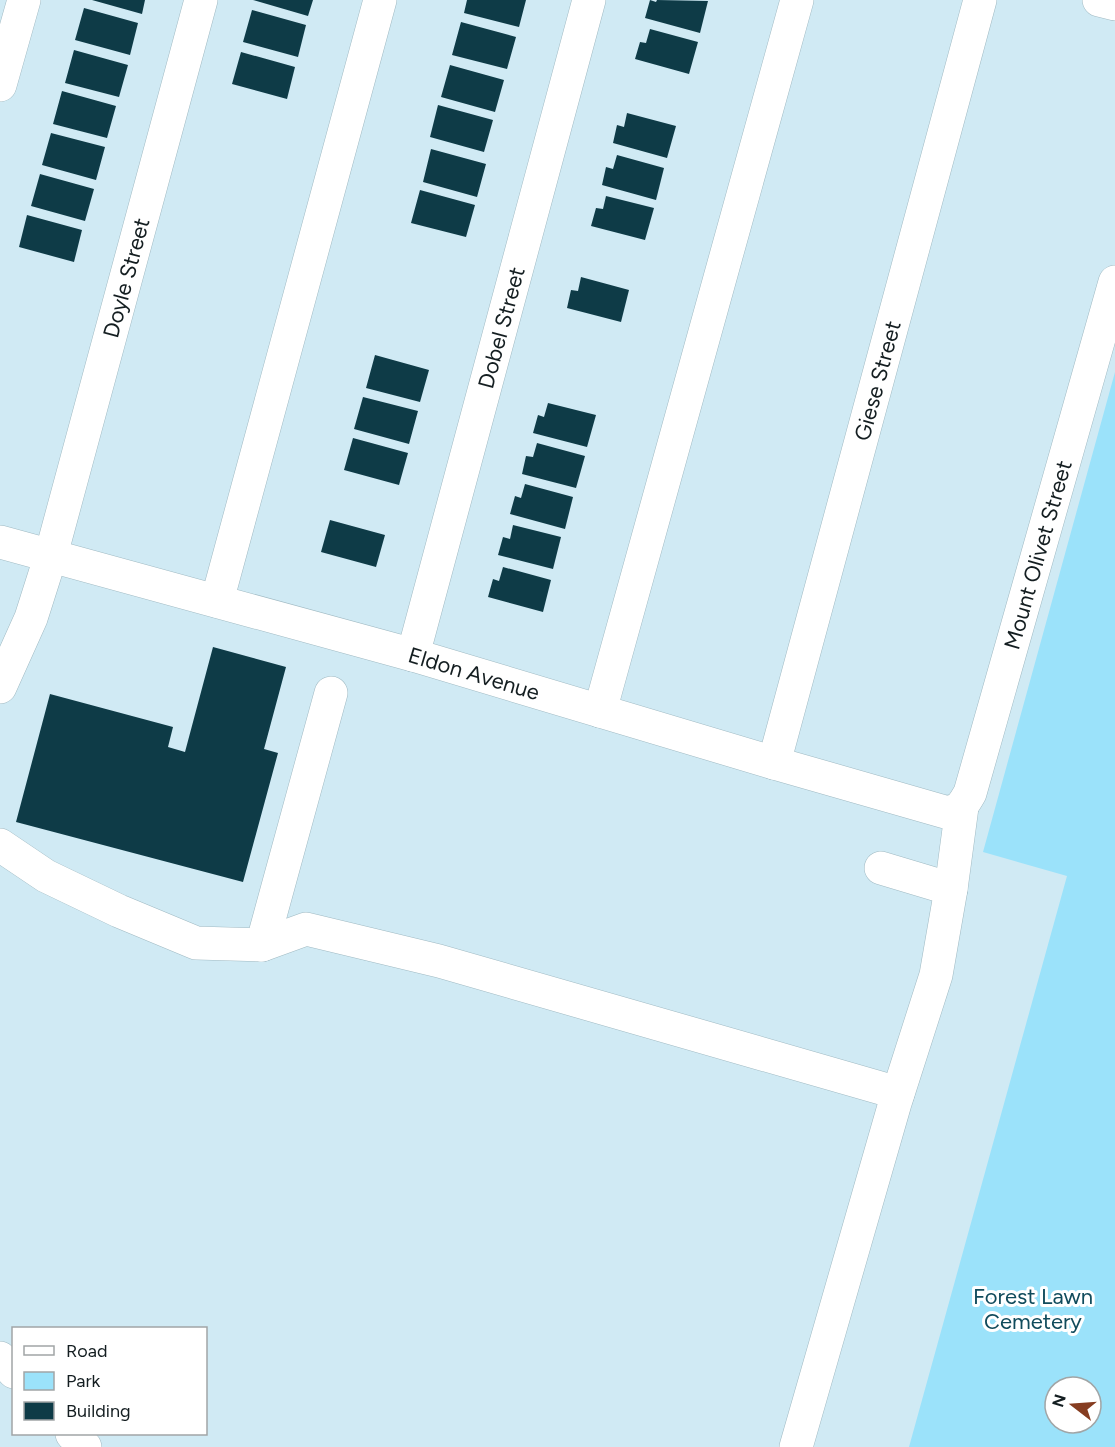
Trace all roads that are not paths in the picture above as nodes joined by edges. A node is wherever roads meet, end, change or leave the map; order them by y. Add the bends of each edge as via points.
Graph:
1 (24, 0) edge
2 (201, 0) edge
3 (380, 0) edge
4 (589, 0) edge
5 (796, 0) edge
6 (980, 0) edge
7 (1099, 0) edge
8 (1115, 4) edge
9 (0, 85) edge
10 (1115, 282) edge
11 (0, 542) edge
12 (51, 555) junction
13 (217, 601) junction
14 (412, 655) junction
15 (0, 687) edge
16 (331, 693) dead end
17 (600, 711) junction
18 (774, 763) junction
19 (954, 809) junction
20 (0, 845) edge
21 (881, 868) dead end
22 (951, 889) junction
23 (262, 945) junction
24 (898, 1093) junction
25 (0, 1358) edge
26 (12, 1370) edge
27 (73, 1435) edge
28 (85, 1447) edge
29 (796, 1447) edge

1 - 9 street
2 - 12 street, Doyle Street
3 - 13 street
4 - 14 street, Dobel Street
5 - 17 street
6 - 18 street, Giese Street
7 - 8 street
10 - 19 street, Mount Olivet Street via 970,793
11 - 12 street, Eldon Avenue
12 - 13 street, Eldon Avenue
12 - 15 street, Doyle Street via 31,618
13 - 14 street, Eldon Avenue
14 - 17 street, Eldon Avenue
16 - 23 street
17 - 18 street, Eldon Avenue
18 - 19 street, Eldon Avenue
19 - 22 street, Mount Olivet Street
20 - 23 street via 46,876 196,943
21 - 22 street
22 - 24 street, Mount Olivet Street via 936,975
23 - 24 street via 306,929 439,961
24 - 29 street, Mount Olivet Street
25 - 26 street
27 - 28 street

